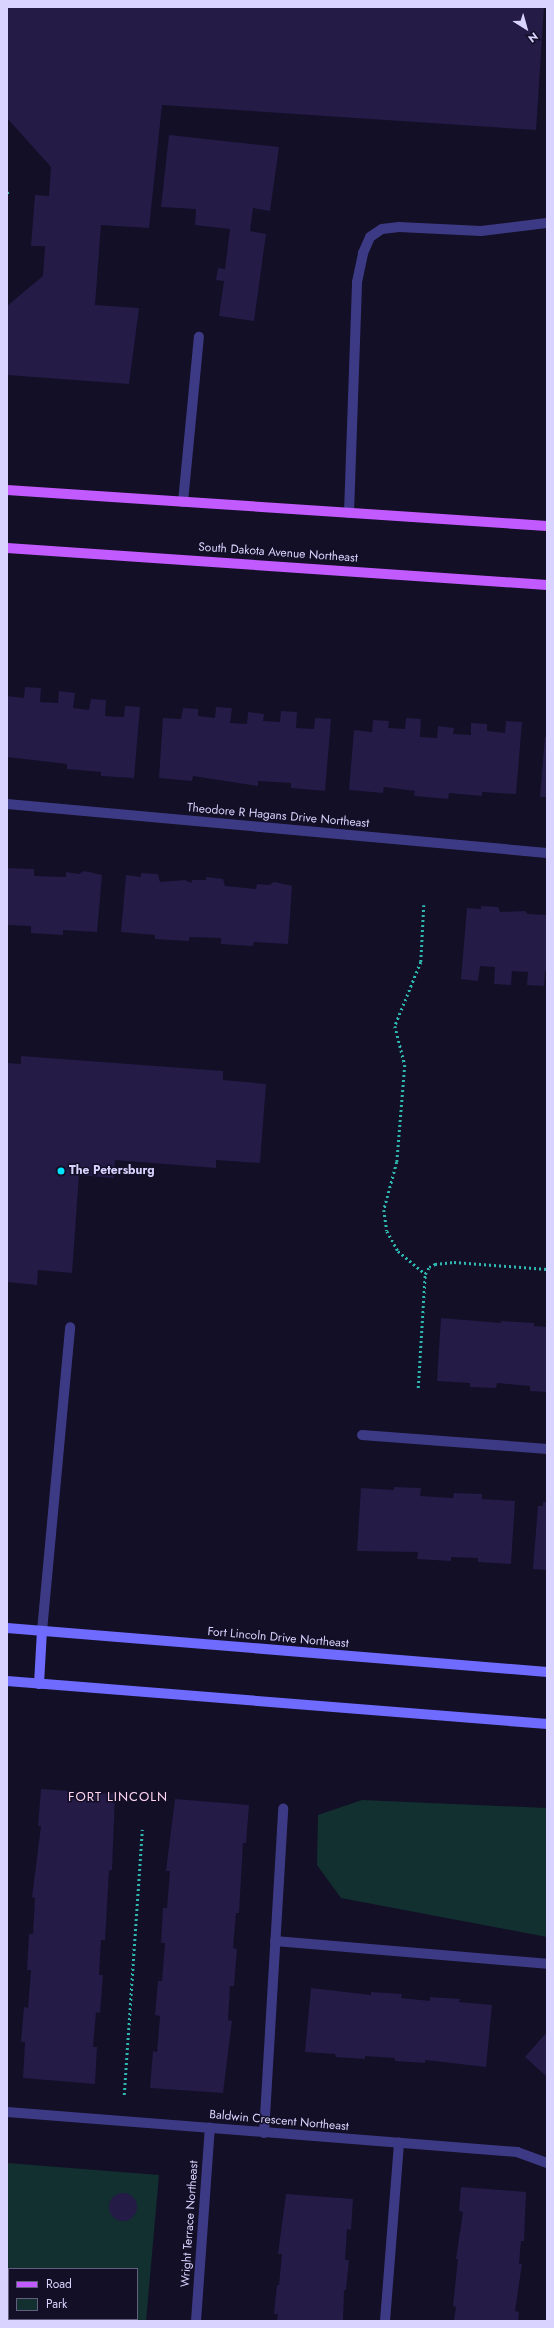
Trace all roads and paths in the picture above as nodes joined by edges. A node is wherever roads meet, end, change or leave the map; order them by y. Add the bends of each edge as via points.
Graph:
1 (7, 192) edge
2 (10, 195) dead end
3 (547, 223) edge
4 (199, 337) dead end
5 (7, 490) edge
6 (183, 502) junction
7 (349, 513) junction
8 (547, 526) edge
9 (7, 548) edge
10 (547, 585) edge
11 (7, 804) edge
12 (547, 853) edge
13 (424, 905) dead end
14 (547, 1269) edge
15 (426, 1274) junction
16 (70, 1327) dead end
17 (418, 1388) dead end
18 (362, 1435) dead end
19 (547, 1449) edge
20 (7, 1628) edge
21 (42, 1631) junction
22 (547, 1672) edge
23 (7, 1681) edge
24 (39, 1684) junction
25 (547, 1724) edge
26 (283, 1809) dead end
27 (142, 1830) dead end
28 (275, 1941) junction
29 (547, 1964) edge
30 (124, 2095) dead end
31 (7, 2112) edge
32 (210, 2128) junction
33 (264, 2133) junction
34 (399, 2143) junction
35 (547, 2163) edge
36 (196, 2321) edge
37 (385, 2321) edge

1 - 2 path
3 - 7 street via 481,231 399,227 382,229 370,237 363,253 357,282
4 - 6 street
5 - 6 main road
6 - 7 main road
7 - 8 main road
9 - 10 main road, South Dakota Avenue Northeast
11 - 12 street, Theodore R Hagans Drive Northeast
13 - 15 path via 421,962 395,1026 405,1065 397,1162 384,1210 387,1231 398,1251
14 - 15 path via 454,1262 435,1264 429,1267
15 - 17 path
16 - 21 street
18 - 19 street
20 - 21 street, Fort Lincoln Drive Northeast
21 - 22 street, Fort Lincoln Drive Northeast
21 - 24 street
23 - 24 street
24 - 25 street
26 - 28 street
27 - 30 path
28 - 29 street
28 - 33 street
31 - 32 street, Baldwin Crescent Northeast
32 - 33 street, Baldwin Crescent Northeast
32 - 36 street, Wright Terrace Northeast
33 - 34 street, Baldwin Crescent Northeast
34 - 35 street, Baldwin Crescent Northeast via 517,2152
34 - 37 street

